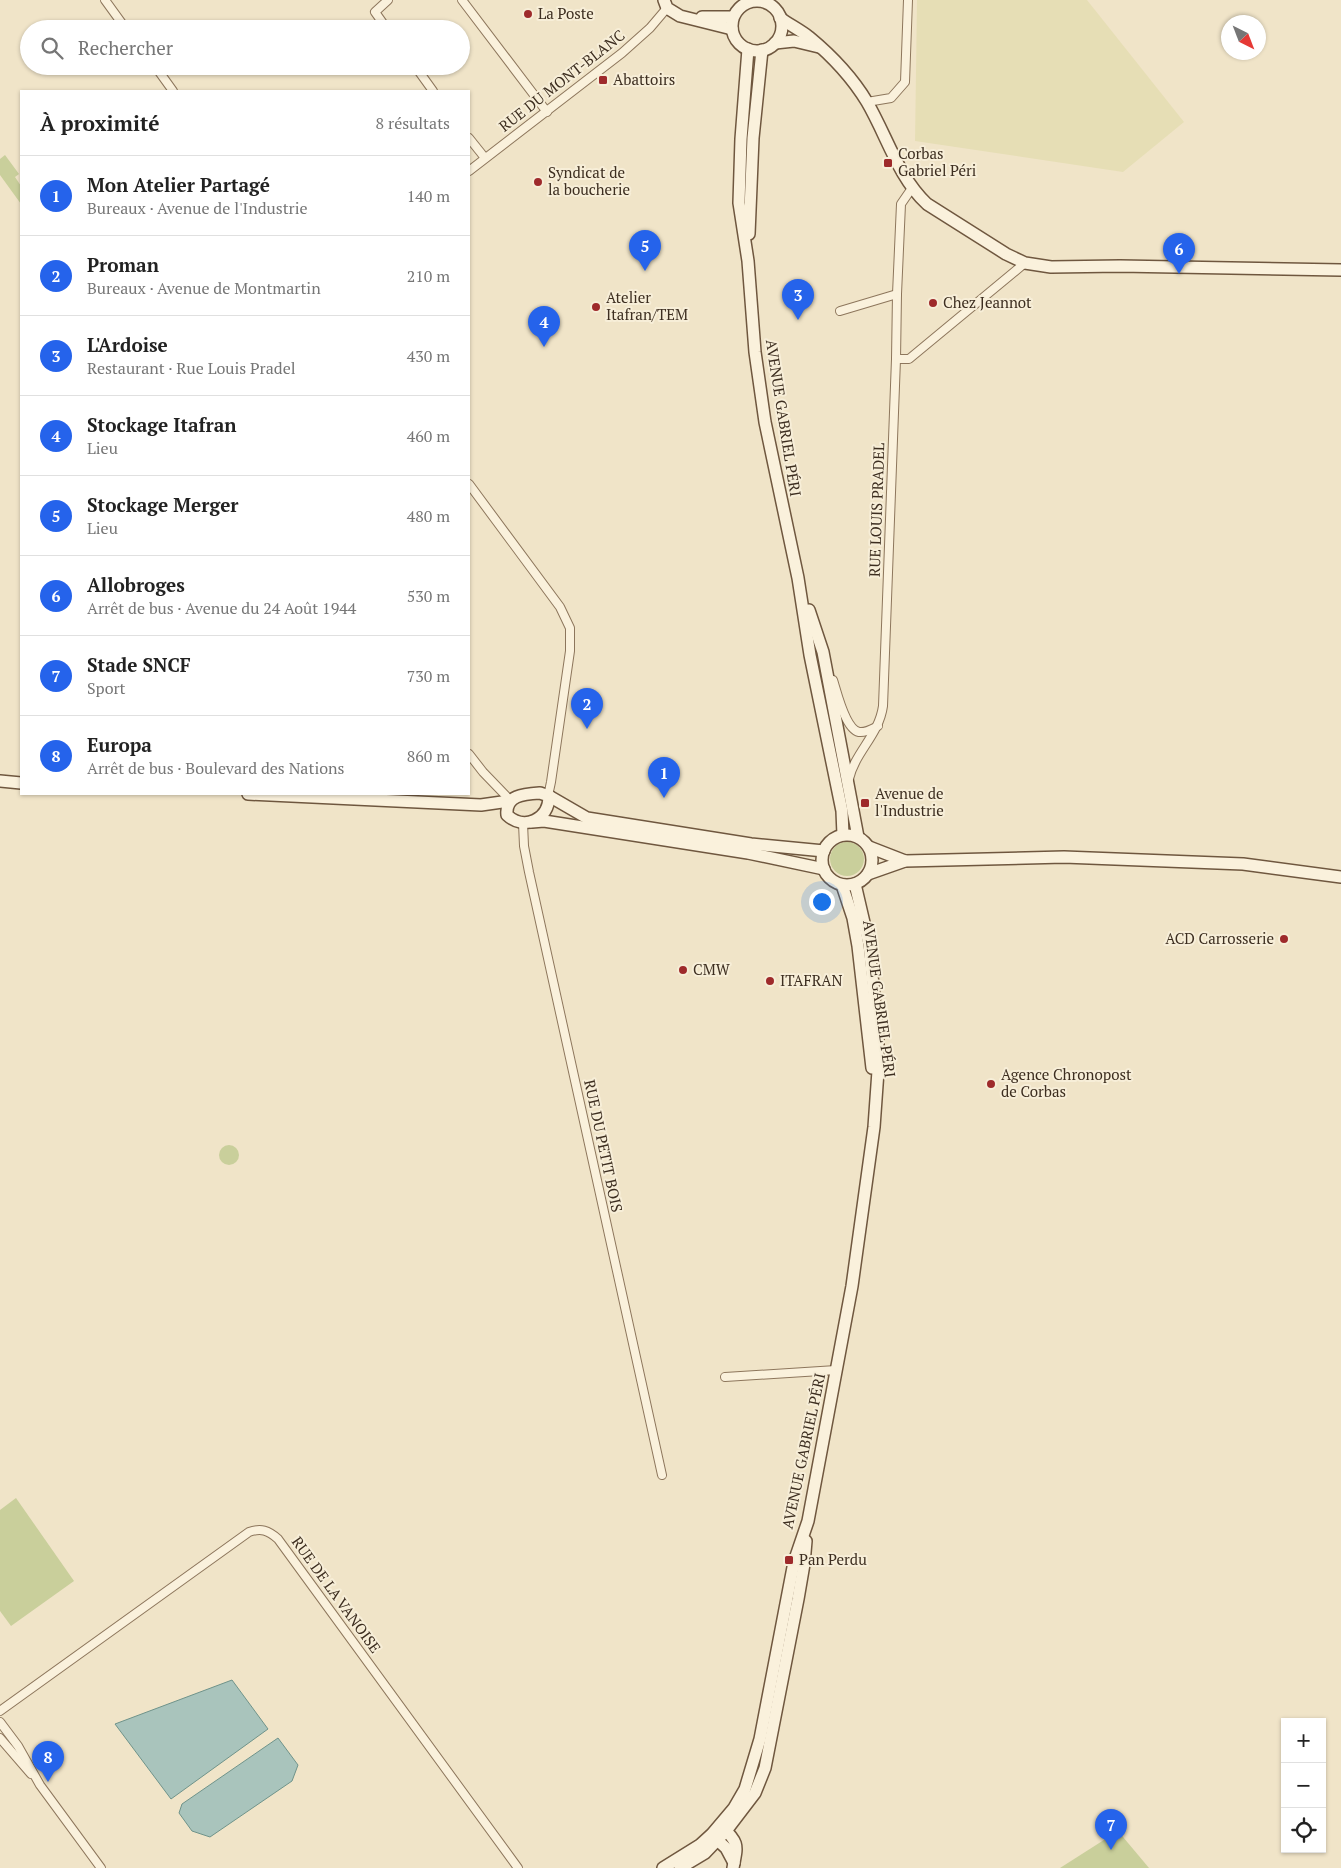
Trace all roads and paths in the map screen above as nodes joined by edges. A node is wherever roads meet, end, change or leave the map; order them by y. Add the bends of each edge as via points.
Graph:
1 (105, 0) edge
2 (388, 0) edge
3 (462, 0) edge
4 (908, 0) edge
5 (746, 2) edge
6 (770, 3) edge
7 (665, 4) edge
8 (780, 18) junction
9 (119, 20) edge
10 (381, 20) edge
11 (733, 23) junction
12 (775, 43) junction
13 (819, 47) junction
14 (748, 49) junction
15 (762, 50) junction
16 (161, 75) edge
17 (422, 75) edge
18 (172, 90) edge
19 (433, 90) edge
20 (867, 102) junction
21 (547, 112) junction
22 (470, 139) edge
23 (485, 158) junction
24 (470, 170) edge
25 (912, 188) junction
26 (748, 261) junction
27 (1025, 263) junction
28 (1341, 270) edge
29 (897, 294) junction
30 (840, 311) dead end
31 (896, 359) junction
32 (470, 485) edge
33 (798, 578) junction
34 (823, 652) junction
35 (878, 726) junction
36 (470, 755) edge
37 (0, 782) edge
38 (20, 782) edge
39 (848, 784) junction
40 (269, 795) edge
41 (548, 796) junction
42 (510, 801) junction
43 (481, 805) junction
44 (506, 815) junction
45 (527, 823) junction
46 (843, 835) junction
47 (858, 837) junction
48 (869, 846) junction
49 (824, 851) junction
50 (905, 861) junction
51 (824, 869) junction
52 (868, 874) junction
53 (1341, 878) edge
54 (855, 884) junction
55 (842, 885) junction
56 (876, 1089) junction
57 (836, 1370) junction
58 (725, 1376) dead end
59 (662, 1474) dead end
60 (0, 1710) edge
61 (0, 1722) edge
62 (0, 1738) edge
63 (40, 1785) junction
64 (723, 1828) junction
65 (715, 1837) junction
66 (734, 1865) edge
67 (101, 1868) edge
68 (518, 1868) edge
69 (663, 1868) edge
70 (680, 1868) edge

1 - 9 street
2 - 10 street via 375,12
3 - 21 street
4 - 20 street via 905,82 890,98
5 - 6 main road
5 - 11 main road via 736,12
6 - 8 main road
7 - 11 main road via 680,16
7 - 21 street, RUE DU MONT-BLANC via 650,28
8 - 12 main road via 780,34
8 - 13 main road
11 - 14 main road via 737,41
12 - 13 main road via 794,41
12 - 15 main road
13 - 20 main road via 836,60
14 - 15 main road
14 - 26 main road, AVENUE GABRIEL PÉRI via 739,203
15 - 26 main road, AVENUE GABRIEL PÉRI via 753,138
16 - 18 street
17 - 19 street
20 - 25 main road
21 - 23 street, RUE DU MONT-BLANC
22 - 23 street
23 - 24 street, RUE DU MONT-BLANC
25 - 27 main road via 927,204
25 - 29 street, RUE LOUIS PRADEL via 900,204
26 - 33 main road, AVENUE GABRIEL PÉRI via 755,352 765,422
27 - 28 main road via 1051,267
27 - 31 street via 909,359
29 - 30 street
29 - 31 street, RUE LOUIS PRADEL
31 - 35 street, RUE LOUIS PRADEL via 883,706
32 - 41 street via 560,607 570,628 570,651
33 - 34 main road, AVENUE GABRIEL PÉRI
33 - 46 main road, AVENUE GABRIEL PÉRI via 810,656 842,811
34 - 35 street via 850,725 860,732
34 - 39 main road, AVENUE GABRIEL PÉRI
35 - 39 street, RUE LOUIS PRADEL via 852,766
36 - 42 street
37 - 38 main road
39 - 47 main road, AVENUE GABRIEL PÉRI
40 - 43 main road
41 - 42 main road via 529,794
41 - 45 main road via 549,805 544,814
41 - 49 main road via 587,818 751,844
42 - 43 main road
42 - 44 main road
43 - 44 main road
44 - 45 main road via 513,821
45 - 51 main road via 544,822 748,853
45 - 59 street, RUE DU PETIT BOIS via 524,846 529,872
46 - 47 main road
46 - 49 main road via 831,840
47 - 48 main road
48 - 50 main road
48 - 52 main road via 872,860
49 - 51 main road
50 - 52 main road
50 - 53 main road via 1064,857 1224,863
51 - 55 main road via 830,878
52 - 54 main road
54 - 55 main road
54 - 56 main road, AVENUE GABRIEL PÉRI via 869,944 875,1001 878,1037
55 - 56 main road, AVENUE GABRIEL PÉRI via 858,946
56 - 57 main road, AVENUE GABRIEL PÉRI via 854,1278
57 - 58 street
57 - 64 main road, AVENUE GABRIEL PÉRI via 808,1521 794,1562 779,1667 751,1776
60 - 68 street, RUE DE LA VANOISE via 259,1528 278,1539
61 - 63 street
62 - 63 street
63 - 67 street
64 - 65 main road, AVENUE GABRIEL PÉRI
64 - 66 main road via 737,1850
65 - 66 main road via 726,1848
65 - 69 main road
65 - 70 main road via 705,1853

